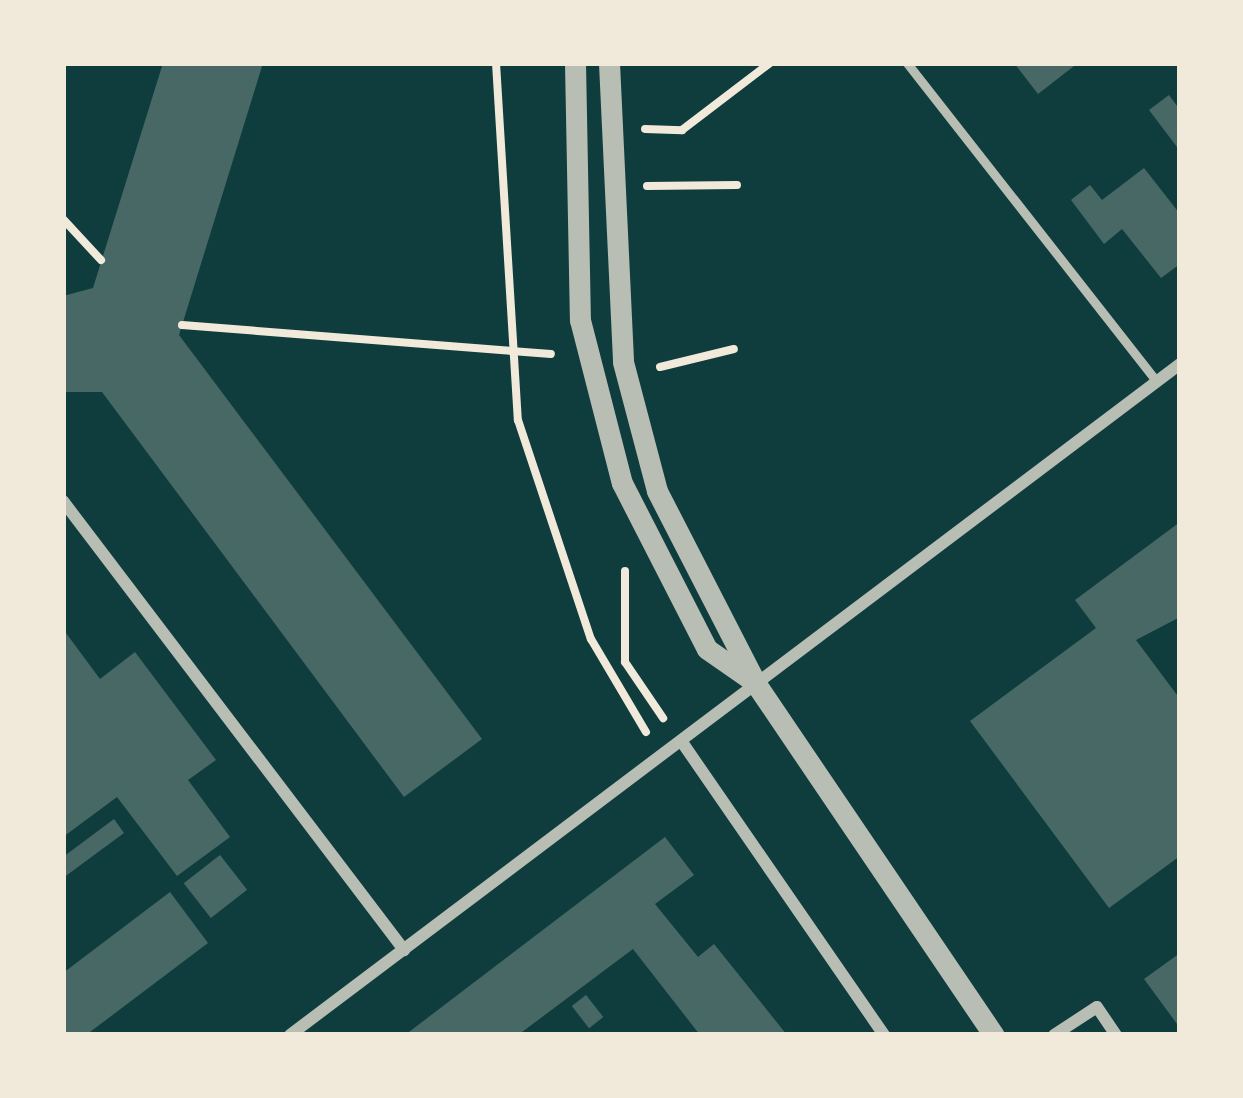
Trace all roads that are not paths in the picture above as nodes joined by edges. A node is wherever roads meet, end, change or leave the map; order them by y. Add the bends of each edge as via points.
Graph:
1 (575, 63) edge
2 (609, 63) edge
3 (907, 63) edge
4 (1180, 364) edge
5 (1156, 380) junction
6 (63, 501) edge
7 (756, 684) junction
8 (684, 745) junction
9 (404, 950) junction
10 (290, 1035) edge
11 (884, 1035) edge
12 (994, 1035) edge
13 (1054, 1035) edge
14 (1116, 1035) edge

1 - 7 street via 588,357 662,575 707,649
2 - 7 street via 623,362 657,491
3 - 5 lane
4 - 5 street
5 - 7 street
6 - 9 street
7 - 8 street
7 - 12 street
8 - 9 street
8 - 11 street
9 - 10 street
13 - 14 street via 1097,1007

